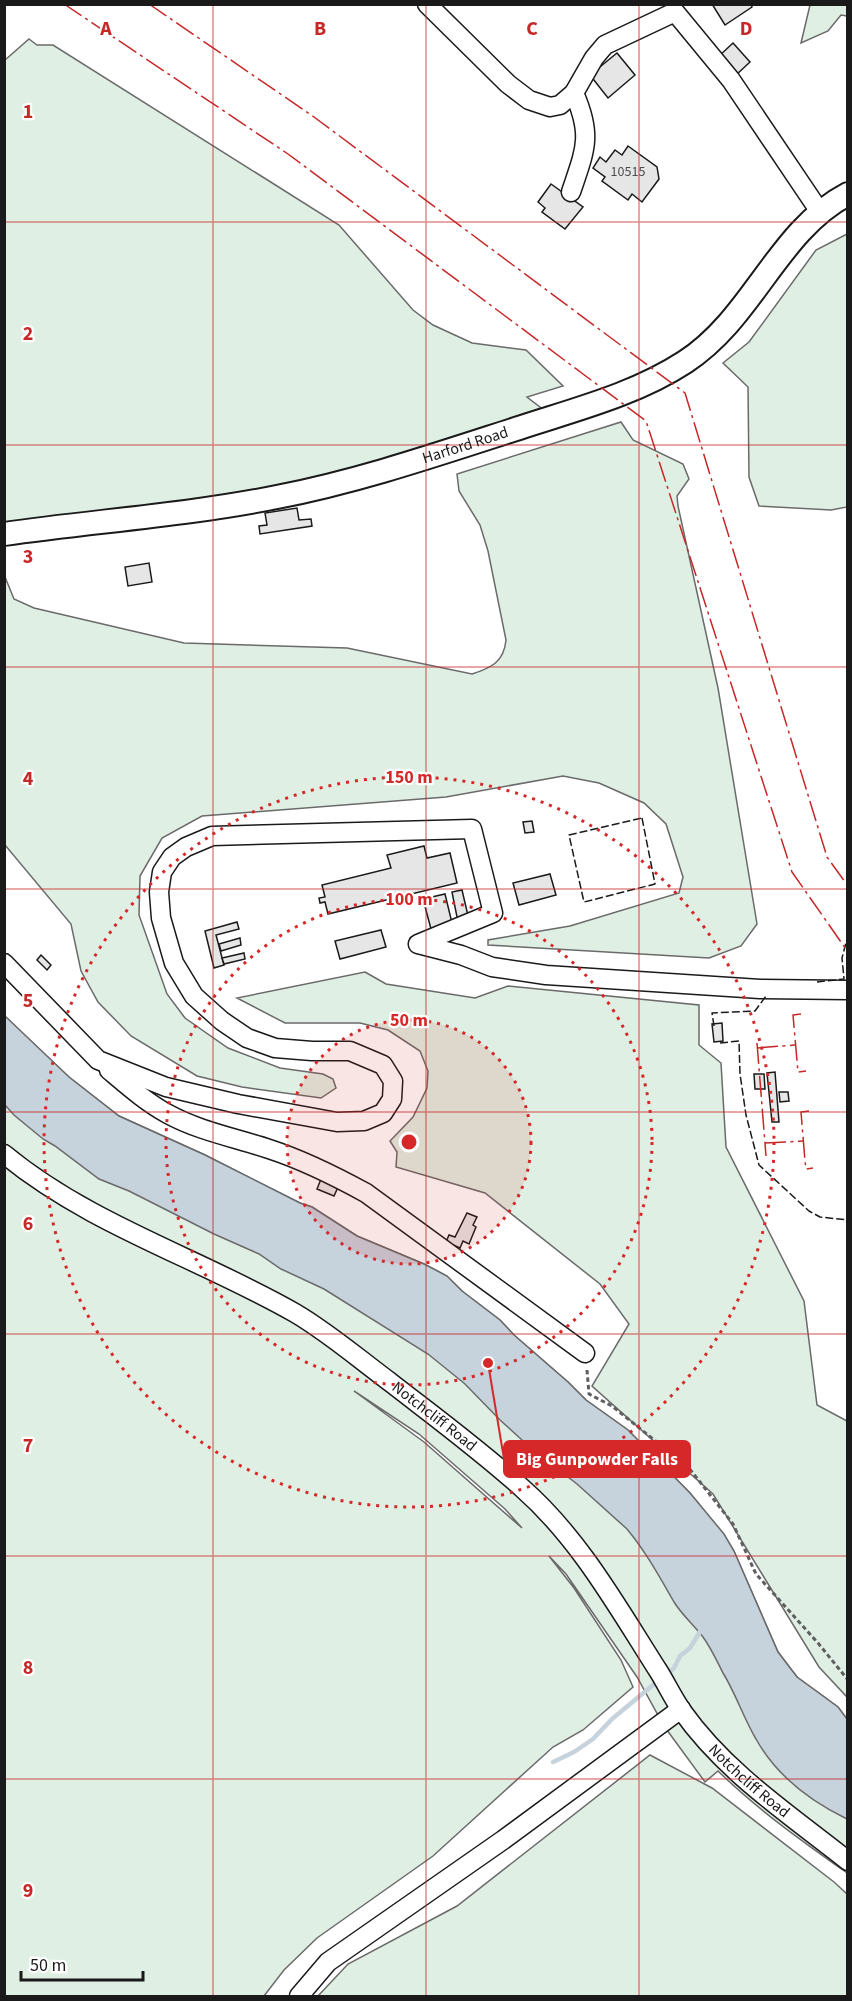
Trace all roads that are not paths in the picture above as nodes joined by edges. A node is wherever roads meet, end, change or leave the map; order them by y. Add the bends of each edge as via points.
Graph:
1 (427, 4) edge
2 (574, 93) junction
3 (571, 192) dead end
4 (848, 194) edge
5 (820, 212) junction
6 (4, 534) edge
7 (4, 963) edge
8 (848, 990) edge
9 (99, 1060) junction
10 (4, 1154) edge
11 (585, 1353) road end
12 (681, 1709) junction
13 (848, 1861) edge
14 (299, 1996) edge

1 - 2 street via 529,100 550,107 560,105
2 - 3 street via 586,129 586,142
2 - 5 street via 605,45 675,12 731,80
4 - 5 main road, Harford Road
5 - 6 main road, Harford Road via 793,239 724,330 684,363 640,386 494,436 316,489 243,503
7 - 9 street
8 - 9 street via 760,990 546,975 492,968 418,944 493,914 472,829 212,836 172,857 162,872 159,892 160,918 174,963 194,996 247,1038 275,1048 350,1051 366,1056 383,1065 393,1081 392,1099 383,1113 364,1121 337,1122 166,1087
9 - 11 street via 137,1094 169,1115 271,1150 366,1193
10 - 12 street, Notchcliff Road via 46,1184 121,1227 296,1314 466,1440 524,1489 574,1543
12 - 13 street, Notchcliff Road via 703,1738 753,1788
12 - 14 street via 328,1962

